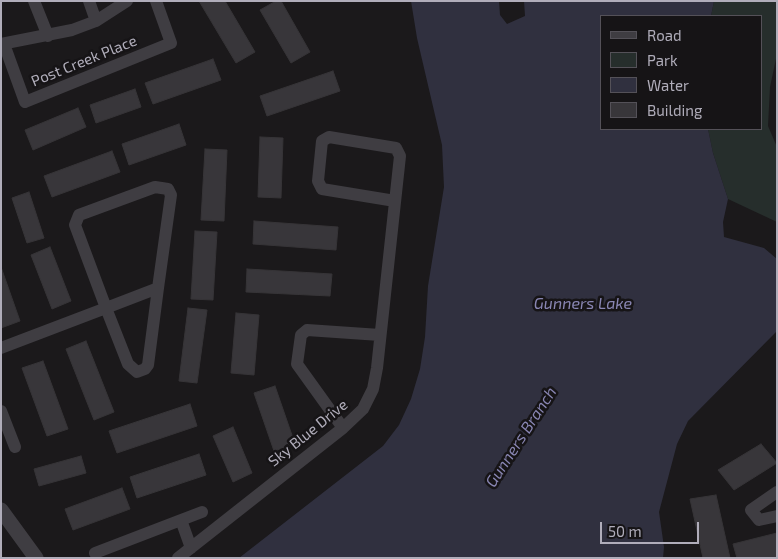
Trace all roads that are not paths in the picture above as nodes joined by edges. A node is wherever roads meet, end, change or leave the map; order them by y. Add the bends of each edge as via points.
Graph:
1 (34, 1) edge
2 (89, 1) edge
3 (127, 1) edge
4 (156, 1) edge
5 (96, 21) junction
6 (48, 36) junction
7 (2, 44) edge
8 (395, 201) junction
9 (158, 288) junction
10 (106, 308) junction
11 (380, 335) junction
12 (1, 348) edge
13 (1, 411) edge
14 (343, 428) junction
15 (15, 447) dead end
16 (777, 492) edge
17 (1, 510) edge
18 (202, 512) dead end
19 (777, 516) edge
20 (181, 520) junction
21 (191, 548) junction
22 (96, 552) dead end
23 (36, 558) edge
24 (178, 558) edge

1 - 6 street
2 - 5 street
3 - 5 street
4 - 7 street, Post Creek Place via 171,43 25,102
5 - 6 street
6 - 7 street
8 - 8 street, Sky Blue Drive via 400,156 396,148 329,137 322,141 318,181 322,189
8 - 11 street, Sky Blue Drive
9 - 10 street
9 - 10 street via 145,369 132,370
9 - 10 street via 171,195 168,189 155,187 79,215 76,219 75,225
10 - 12 street
11 - 14 street, Sky Blue Drive via 373,389 363,409
11 - 14 street via 307,330 301,336 297,364
13 - 15 street
14 - 21 street, Sky Blue Drive
16 - 19 street via 751,510 759,520
17 - 23 street
18 - 20 street
20 - 21 street
20 - 22 street
21 - 24 street, Sky Blue Drive

